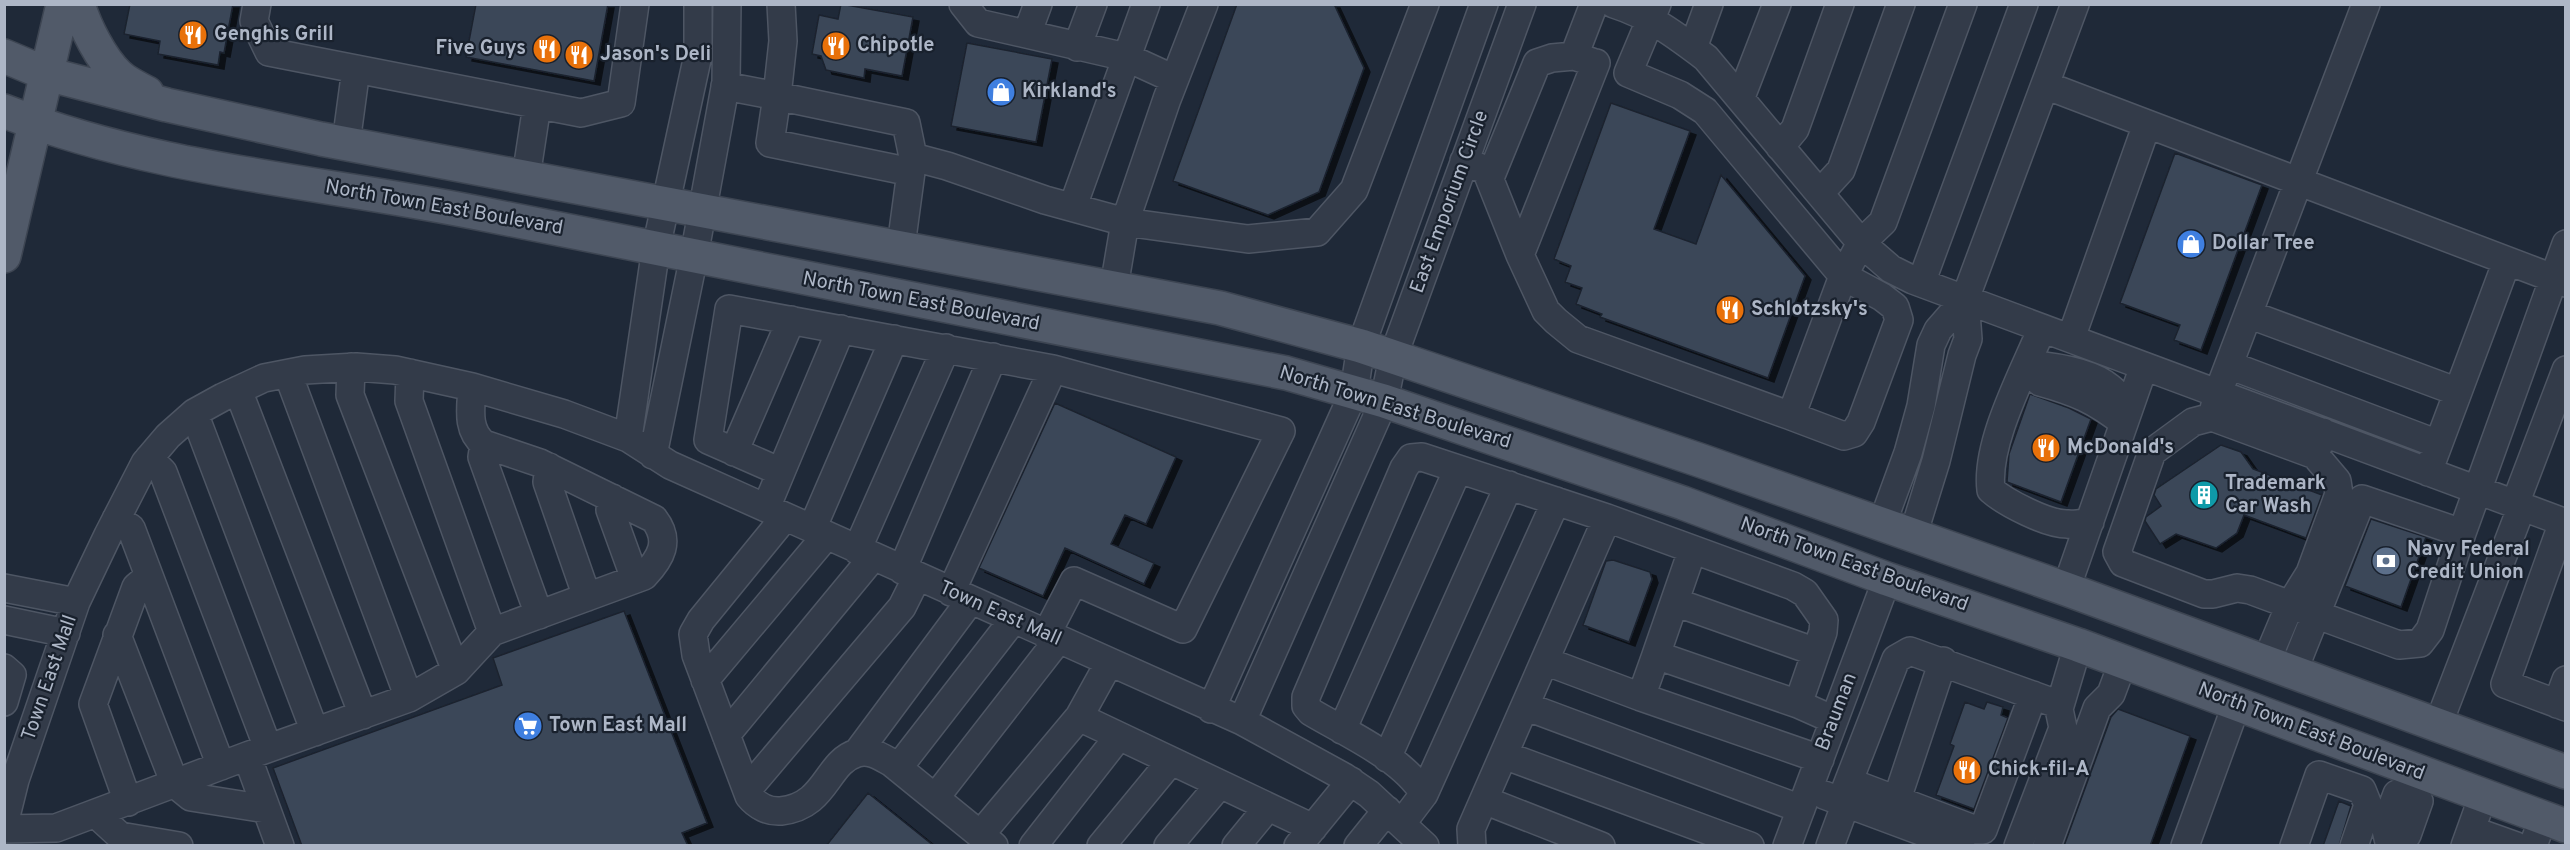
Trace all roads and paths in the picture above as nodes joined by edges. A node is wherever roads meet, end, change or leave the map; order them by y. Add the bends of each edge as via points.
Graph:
1 (63, 4) edge
2 (78, 4) edge
3 (257, 4) edge
4 (635, 4) edge
5 (698, 4) edge
6 (727, 4) edge
7 (781, 4) edge
8 (1038, 4) edge
9 (1093, 4) edge
10 (1146, 4) edge
11 (1204, 4) edge
12 (1425, 4) edge
13 (1484, 4) edge
14 (1522, 4) edge
15 (1594, 4) edge
16 (1614, 4) edge
17 (1709, 4) edge
18 (1777, 4) edge
19 (1840, 4) edge
20 (1901, 4) edge
21 (1963, 4) edge
22 (2024, 4) edge
23 (2075, 4) edge
24 (2366, 4) edge
25 (976, 11) edge
26 (1654, 12) edge
27 (1027, 34) junction
28 (1077, 47) junction
29 (1693, 48) junction
30 (4, 56) edge
31 (1126, 57) junction
32 (1585, 60) junction
33 (356, 69) junction
34 (1628, 73) junction
35 (47, 74) junction
36 (1174, 79) junction
37 (2045, 85) junction
38 (725, 86) junction
39 (777, 96) junction
40 (1741, 97) junction
41 (167, 105) junction
42 (537, 105) junction
43 (4, 111) edge
44 (37, 123) junction
45 (2147, 124) junction
46 (346, 143) junction
47 (1780, 147) junction
48 (1464, 162) junction
49 (912, 165) junction
50 (526, 177) junction
51 (1490, 178) junction
52 (2300, 182) junction
53 (1820, 193) junction
54 (665, 204) junction
55 (1073, 206) junction
56 (702, 212) junction
57 (1125, 222) junction
58 (1862, 243) junction
59 (2565, 244) edge
60 (901, 246) junction
61 (656, 248) junction
62 (1520, 255) junction
63 (4, 256) edge
64 (694, 256) junction
65 (2506, 261) junction
66 (1843, 276) junction
67 (2559, 281) edge
68 (1921, 283) junction
69 (1114, 288) junction
70 (1965, 299) junction
71 (2248, 314) junction
72 (791, 320) junction
73 (2042, 328) junction
74 (841, 329) junction
75 (2071, 338) junction
76 (894, 339) junction
77 (1361, 346) junction
78 (946, 348) junction
79 (993, 357) junction
80 (1393, 357) junction
81 (2229, 365) junction
82 (2144, 366) junction
83 (351, 367) junction
84 (1053, 369) junction
85 (2565, 370) edge
86 (2024, 371) junction
87 (410, 373) junction
88 (288, 374) junction
89 (472, 387) junction
90 (238, 390) junction
91 (2458, 392) junction
92 (1369, 397) junction
93 (2215, 405) junction
94 (194, 413) junction
95 (2127, 415) junction
96 (1791, 416) junction
97 (628, 438) junction
98 (484, 444) junction
99 (2319, 444) junction
100 (2438, 444) junction
101 (734, 452) junction
102 (653, 454) junction
103 (150, 458) junction
104 (549, 467) junction
105 (1458, 469) junction
106 (781, 472) junction
107 (2428, 472) junction
108 (1509, 485) junction
109 (2478, 490) junction
110 (612, 498) junction
111 (1556, 501) junction
112 (2518, 505) junction
113 (775, 513) junction
114 (1607, 518) junction
115 (116, 519) junction
116 (2090, 522) junction
117 (2564, 522) edge
118 (1882, 524) junction
119 (819, 532) junction
120 (2462, 533) junction
121 (1913, 535) junction
122 (1692, 551) junction
123 (865, 553) junction
124 (909, 574) junction
125 (148, 576) junction
126 (635, 579) junction
127 (1887, 579) junction
128 (4, 588) edge
129 (2066, 589) junction
130 (587, 597) junction
131 (961, 597) junction
132 (76, 602) junction
133 (1675, 602) junction
134 (2290, 605) junction
135 (2316, 614) junction
136 (538, 615) junction
137 (4, 620) edge
138 (1013, 620) junction
139 (492, 632) junction
140 (66, 633) junction
141 (117, 635) junction
142 (1052, 638) junction
143 (2078, 645) junction
144 (1816, 652) junction
145 (1656, 656) junction
146 (1545, 661) junction
147 (1943, 661) junction
148 (2123, 662) junction
149 (1109, 663) junction
150 (2279, 667) junction
151 (4, 668) edge
152 (456, 671) junction
153 (705, 681) junction
154 (2033, 695) junction
155 (1641, 697) junction
156 (2563, 697) edge
157 (409, 698) junction
158 (4, 702) edge
159 (1798, 704) junction
160 (2237, 704) junction
161 (2060, 705) junction
162 (1525, 706) junction
163 (1212, 709) junction
164 (363, 715) junction
165 (1079, 717) junction
166 (1834, 720) junction
167 (1242, 721) junction
168 (2438, 725) junction
169 (1342, 730) junction
170 (315, 732) junction
171 (726, 735) junction
172 (1119, 736) junction
173 (2330, 738) junction
174 (257, 752) junction
175 (857, 753) junction
176 (1504, 755) junction
177 (1387, 758) junction
178 (1820, 759) junction
179 (1171, 761) junction
180 (221, 766) junction
181 (898, 768) junction
182 (2565, 772) edge
183 (2319, 775) junction
184 (2416, 779) junction
185 (1351, 782) junction
186 (175, 784) junction
187 (1220, 784) junction
188 (747, 790) junction
189 (1424, 794) junction
190 (1845, 795) junction
191 (2483, 796) junction
192 (935, 798) junction
193 (1804, 799) junction
194 (1484, 800) junction
195 (128, 802) junction
196 (1268, 807) junction
197 (266, 809) junction
198 (96, 814) junction
199 (1394, 816) junction
200 (1894, 822) edge
201 (4, 824) edge
202 (4, 829) edge
203 (2547, 830) edge
204 (1306, 837) edge
205 (2468, 838) edge
206 (987, 840) edge
207 (1424, 845) edge
208 (179, 846) edge
209 (280, 846) edge
210 (1033, 846) edge
211 (1101, 846) edge
212 (1168, 846) edge
213 (1236, 846) edge
214 (1358, 846) edge
215 (1472, 846) edge
216 (1601, 846) edge
217 (1749, 846) edge
218 (1787, 846) edge
219 (1830, 846) edge
220 (1961, 846) edge
221 (2018, 846) edge
222 (2047, 846) edge
223 (2185, 846) edge
224 (2294, 846) edge
225 (2354, 846) edge
226 (2391, 846) edge
227 (2516, 846) edge

1 - 35 main road
2 - 41 main road via 96,45 118,75
3 - 33 street via 254,21 269,52
4 - 42 street via 621,103 580,113
5 - 54 street via 698,55
6 - 38 street
7 - 39 street via 783,41
8 - 27 street
9 - 28 street
10 - 31 street
11 - 36 street
12 - 57 street via 1354,190 1317,232 1248,239
13 - 77 street, East Emporium Circle
14 - 48 street, East Emporium Circle
15 - 32 street
16 - 26 street
17 - 29 street
18 - 40 street
19 - 47 street via 1795,129
20 - 53 street via 1841,170
21 - 58 street via 1882,222
22 - 68 street
23 - 37 street
24 - 52 street
25 - 27 street
26 - 29 street
26 - 34 street
27 - 28 street
28 - 31 street
29 - 40 street
30 - 35 main road
31 - 36 street
31 - 55 street
32 - 34 street
32 - 51 street via 1552,58 1537,63
32 - 62 street
33 - 42 street
33 - 46 street
34 - 66 street via 1680,95 1705,111
35 - 41 main road
35 - 44 main road
36 - 57 street
37 - 45 street
37 - 70 street
38 - 39 street
38 - 56 street
39 - 49 street via 906,123
39 - 49 street via 770,143
40 - 47 street
41 - 46 main road
42 - 50 street
43 - 44 main road, North Town East Boulevard
44 - 61 main road, North Town East Boulevard via 159,158
44 - 63 main road
45 - 52 street
45 - 75 street
46 - 50 main road
47 - 53 street
48 - 51 street via 1486,170
48 - 80 street, East Emporium Circle
49 - 55 street via 947,166
49 - 60 street
50 - 54 main road
51 - 62 street
52 - 65 street
52 - 71 street
53 - 58 street
54 - 56 main road
54 - 61 street
55 - 57 street
56 - 60 main road
56 - 64 street
57 - 69 street
58 - 66 street
58 - 68 street via 1891,269
59 - 67 street
60 - 69 main road
61 - 64 main road, North Town East Boulevard
61 - 97 street
62 - 96 street via 1546,311 1578,339
64 - 92 main road, North Town East Boulevard via 1286,373
64 - 102 street
65 - 67 street
65 - 91 street
66 - 96 street
66 - 96 street via 1895,307 1899,320 1854,433 1844,436
67 - 109 street
68 - 70 street
69 - 77 main road via 1220,308
70 - 73 street
70 - 118 street via 1938,330 1932,345 1908,453
70 - 121 street via 1968,339
71 - 81 street
71 - 91 street
72 - 74 street
72 - 101 street
72 - 101 street via 729,309 708,440
73 - 75 street
73 - 86 street
74 - 76 street
74 - 106 street
75 - 82 street
76 - 78 street
76 - 119 street
77 - 80 main road
77 - 92 street, East Emporium Circle
78 - 79 street
78 - 123 street
79 - 84 street
79 - 124 street
80 - 92 street, East Emporium Circle
80 - 118 main road
81 - 93 street
81 - 100 street
82 - 93 street
82 - 95 street
83 - 87 street, Town East Mall
83 - 88 street, Town East Mall
83 - 152 street via 350,395
84 - 131 street
84 - 142 street via 1281,431 1183,628 1074,581
85 - 112 street
86 - 95 street
86 - 116 street via 1994,445 1989,474 1991,490 2053,522
87 - 89 street, Town East Mall
87 - 139 street via 409,401
88 - 90 street, Town East Mall via 264,378
88 - 157 street
89 - 97 street, Town East Mall
89 - 98 street via 470,421 478,440
90 - 94 street, Town East Mall
90 - 164 street
91 - 100 street
92 - 127 main road, North Town East Boulevard via 1672,499
92 - 163 street
92 - 167 street
93 - 99 street
93 - 134 street via 2152,452 2118,557 2123,563 2204,594 2237,588
94 - 103 street, Town East Mall
94 - 170 street
95 - 116 street
97 - 102 street, Town East Mall
98 - 104 street
98 - 136 street via 482,457
99 - 107 street
99 - 134 street via 2337,481 2338,494 2310,573
100 - 107 street
101 - 106 street
102 - 113 street, Town East Mall
103 - 115 street, Town East Mall
103 - 174 street via 163,472
104 - 110 street
104 - 130 street via 547,482
105 - 108 street
105 - 169 street
105 - 169 street via 1422,457 1411,458 1404,468 1306,697 1311,712
106 - 113 street
107 - 109 street
108 - 111 street
108 - 177 street
109 - 112 street
109 - 120 street
110 - 126 street via 610,510
110 - 126 street via 654,519 662,530 663,544 656,562 644,576
111 - 114 street
111 - 189 street
112 - 117 street
112 - 168 street
113 - 119 street, Town East Mall
113 - 153 street via 693,634
114 - 122 street
114 - 146 street
115 - 125 street via 131,528
115 - 132 street, Town East Mall
116 - 129 street
117 - 156 street via 2505,684
118 - 121 main road
118 - 127 main road
119 - 123 street, Town East Mall
119 - 153 street
120 - 135 street via 2430,630 2420,643 2399,645
120 - 135 street via 2362,499
121 - 127 main road
121 - 129 main road
122 - 133 street
122 - 144 street via 1805,593 1824,620
123 - 124 street, Town East Mall
123 - 171 street
124 - 131 street, Town East Mall
124 - 188 street via 902,607
125 - 141 street via 136,587
125 - 180 street
126 - 130 street
127 - 143 main road, North Town East Boulevard
127 - 166 street, Brauman
128 - 132 street, Town East Mall
129 - 150 main road
130 - 136 street
131 - 138 street, Town East Mall
131 - 175 street
132 - 140 street, Town East Mall
133 - 144 street
133 - 145 street
134 - 135 street
134 - 150 street
135 - 150 street
136 - 139 street
137 - 140 street
138 - 142 street, Town East Mall
138 - 181 street
139 - 152 street
140 - 201 street, Town East Mall via 15,780
141 - 186 street
141 - 195 street via 93,704
142 - 149 street, Town East Mall
142 - 192 street
143 - 148 main road, North Town East Boulevard
143 - 161 street
144 - 159 street
145 - 155 street
145 - 159 street
146 - 155 street
146 - 162 street
147 - 154 street
147 - 190 street via 1910,651 1896,659
147 - 200 street
148 - 160 main road, North Town East Boulevard
148 - 222 street via 2111,694 2097,708
149 - 163 street, Town East Mall
149 - 165 street
150 - 168 main road
151 - 158 street via 12,675
152 - 157 street
153 - 171 street
154 - 161 street
154 - 200 street via 1983,830
155 - 178 street
157 - 164 street
159 - 166 street
160 - 173 main road, North Town East Boulevard
160 - 223 street
161 - 221 street via 2063,728
162 - 176 street
162 - 193 street
163 - 167 street, Town East Mall
164 - 170 street
165 - 172 street
165 - 206 street
166 - 178 street, Brauman
167 - 185 street, Town East Mall
168 - 182 main road
168 - 184 main road
169 - 177 street
170 - 174 street
171 - 188 street
172 - 179 street
172 - 210 street
173 - 183 street via 2314,763
173 - 184 main road, North Town East Boulevard
174 - 180 street
174 - 197 street
175 - 181 street via 875,753
175 - 188 street via 841,764 813,799 792,810 774,811 755,804
176 - 194 street
176 - 217 street
177 - 189 street
178 - 193 street, Brauman
179 - 187 street
179 - 211 street
180 - 186 street
181 - 192 street
183 - 224 street
183 - 225 street via 2362,790 2368,805
184 - 191 main road, North Town East Boulevard
184 - 226 street via 2419,801 2407,835
185 - 199 street, Town East Mall
185 - 204 street
186 - 195 street
186 - 197 street via 191,797
187 - 196 street
187 - 212 street
189 - 199 street
190 - 193 street
190 - 200 street
190 - 219 street
191 - 203 main road, North Town East Boulevard
191 - 205 street
192 - 206 street
193 - 218 street, Brauman
194 - 215 street via 1471,829
194 - 216 street
195 - 198 street
196 - 204 street
196 - 213 street
197 - 209 street
198 - 202 street via 56,828
198 - 208 street via 120,836
199 - 207 street, Town East Mall
199 - 214 street
200 - 220 street
205 - 227 street

